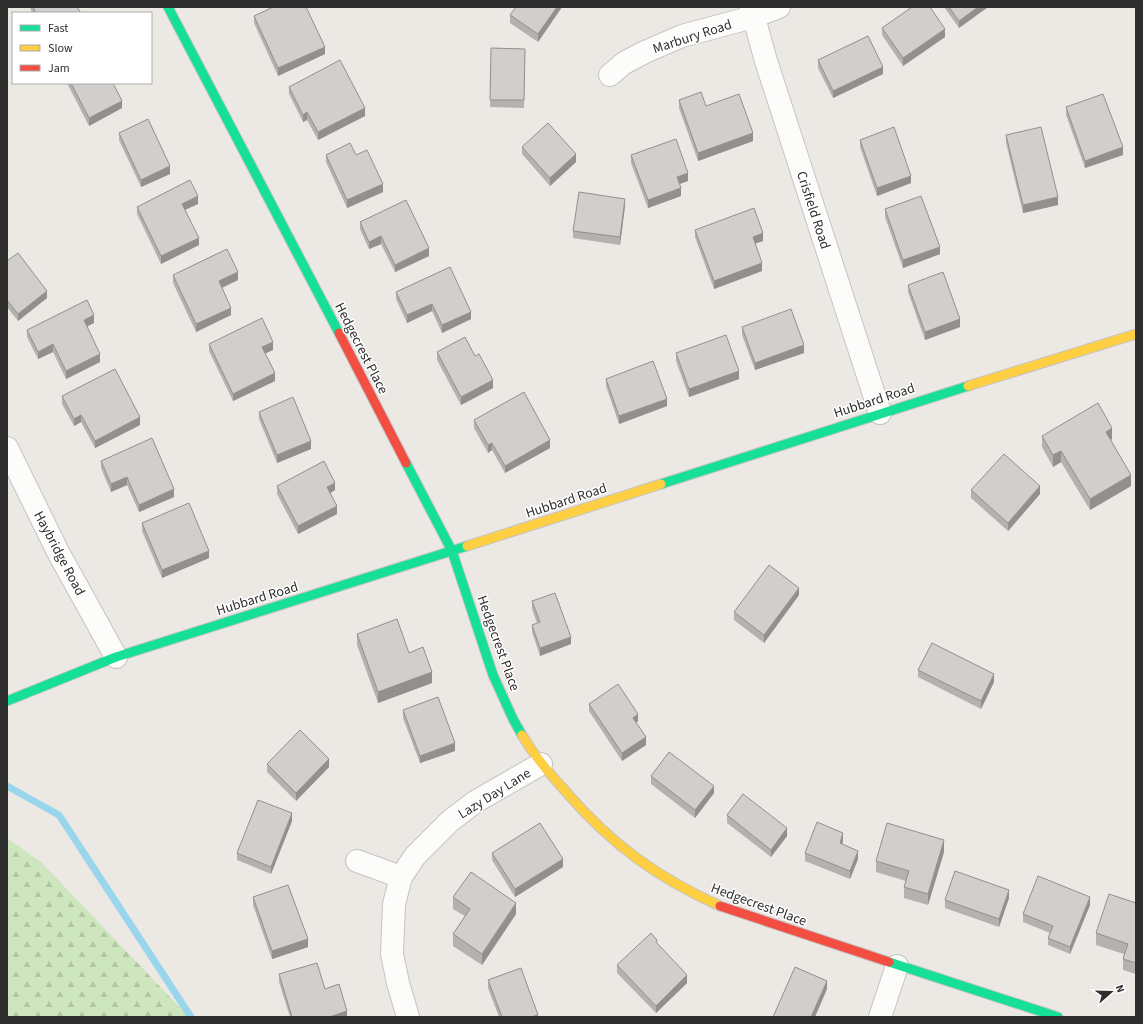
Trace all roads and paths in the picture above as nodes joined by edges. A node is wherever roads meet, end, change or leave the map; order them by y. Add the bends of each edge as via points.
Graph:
1 (168, 7) edge
2 (779, 7) edge
3 (752, 12) edge
4 (610, 75) dead end
5 (1136, 334) edge
6 (880, 413) junction
7 (7, 448) edge
8 (452, 551) junction
9 (116, 657) junction
10 (7, 701) edge
11 (541, 764) junction
12 (357, 861) dead end
13 (401, 877) junction
14 (897, 966) junction
15 (408, 1017) edge
16 (880, 1017) edge
17 (1058, 1017) edge

1 - 8 street, Hedgecrest Place
2 - 3 street, Marbury Road
3 - 4 street, Marbury Road via 645,52 624,62
3 - 6 street, Crisfield Road
5 - 6 street, Hubbard Road
6 - 8 street, Hubbard Road
7 - 9 street, Haybridge Road via 58,552
8 - 9 street, Hubbard Road
8 - 11 street, Hedgecrest Place via 493,676 513,719
9 - 10 street, Hubbard Road
11 - 13 street, Lazy Day Lane via 475,802 450,821 414,856
11 - 14 street, Hedgecrest Place via 587,816 619,845 644,865 689,892 724,908
12 - 13 street
13 - 15 street, Lazy Day Lane via 394,904 392,954
14 - 16 street
14 - 17 street, Hedgecrest Place

